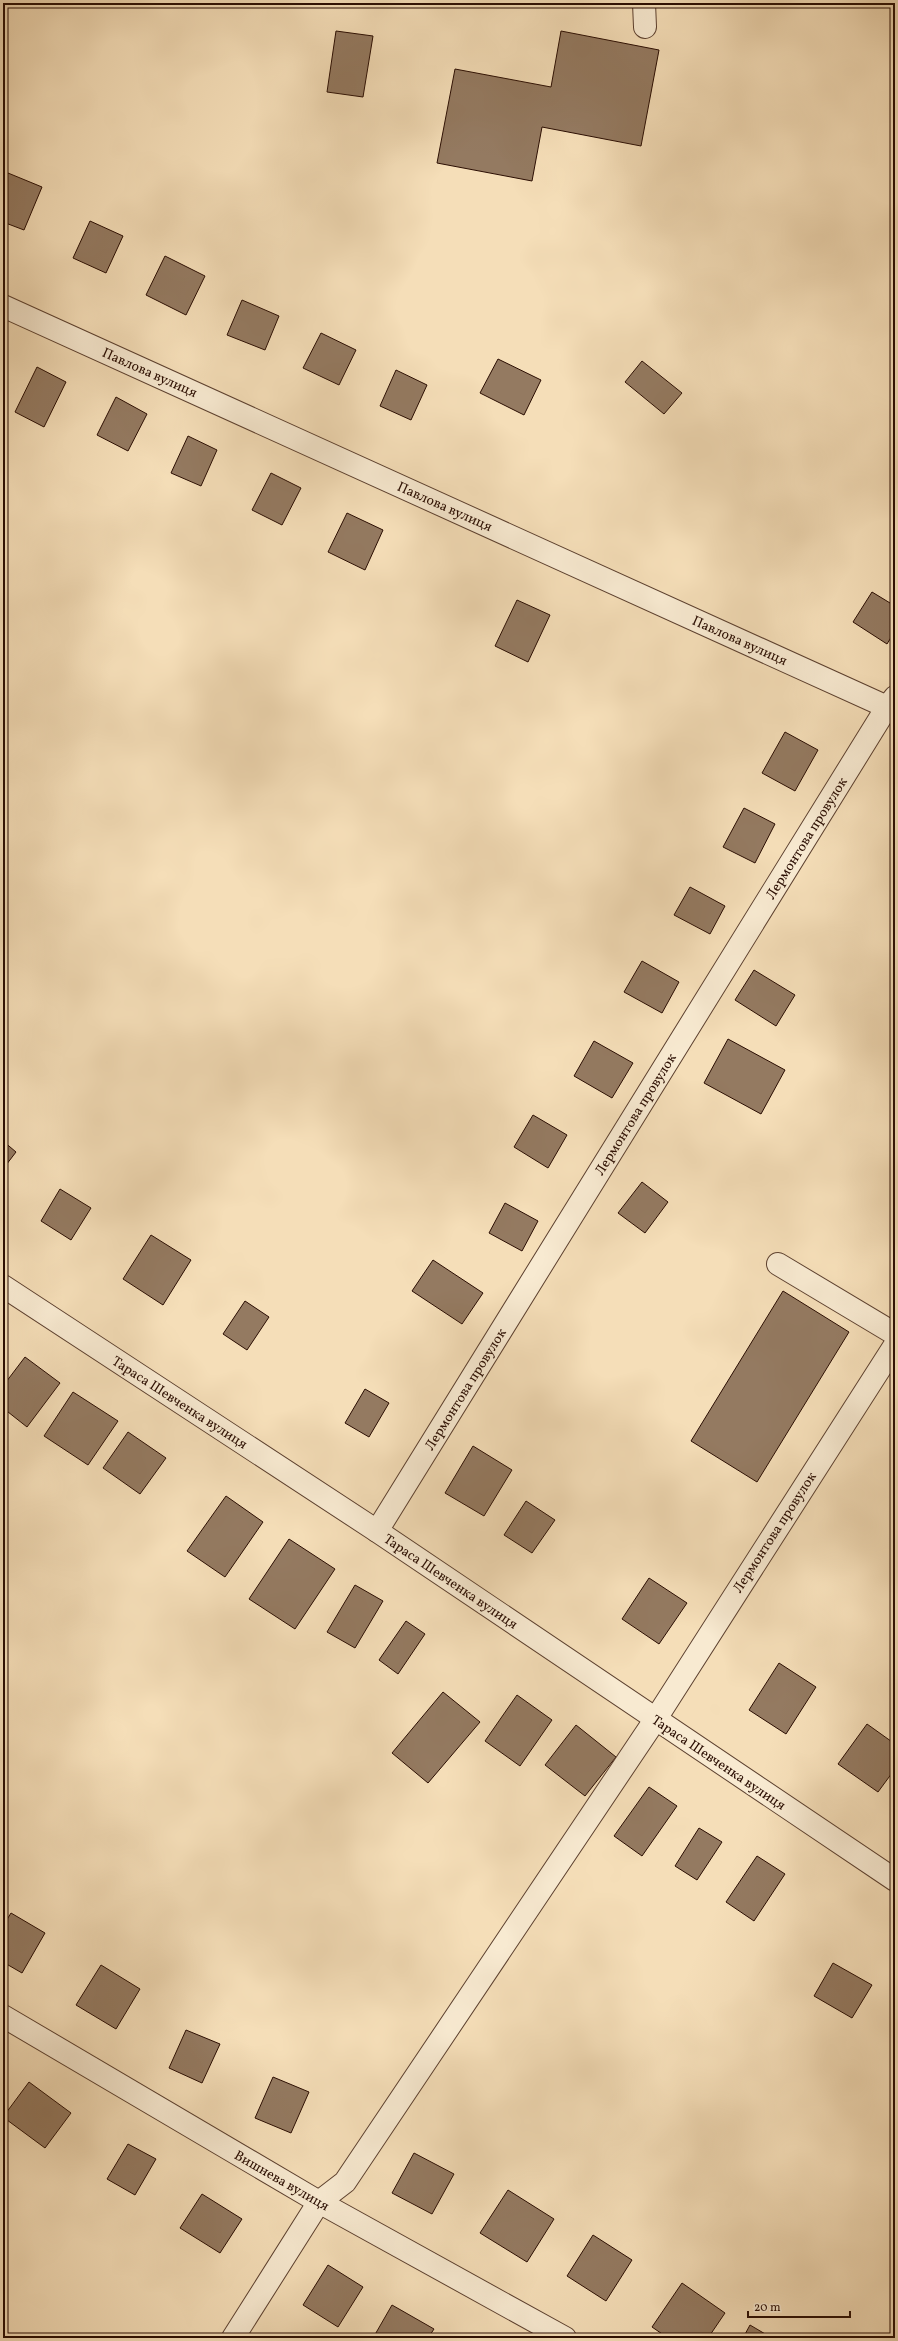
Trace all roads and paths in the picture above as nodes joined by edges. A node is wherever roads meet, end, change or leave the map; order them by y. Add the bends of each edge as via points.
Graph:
1 (644, 3) edge
2 (645, 27) dead end
3 (3, 306) edge
4 (891, 702) edge
5 (778, 1264) dead end
6 (3, 1286) edge
7 (895, 1334) edge
8 (895, 1346) edge
9 (377, 1531) junction
10 (655, 1720) junction
11 (895, 1880) edge
12 (3, 2016) edge
13 (319, 2202) junction
14 (233, 2338) edge
15 (565, 2338) edge

1 - 2 street
3 - 4 street, Павлова вулиця
4 - 9 street, Лермонтова провулок
5 - 7 street
6 - 9 street, Тараса Шевченка вулиця
8 - 10 street, Лермонтова провулок
9 - 10 street, Тараса Шевченка вулиця
10 - 11 street, Тараса Шевченка вулиця
10 - 13 street, Лермонтова провулок via 345,2182
12 - 13 street, Вишнева вулиця
13 - 14 street
13 - 15 street, Вишнева вулиця

